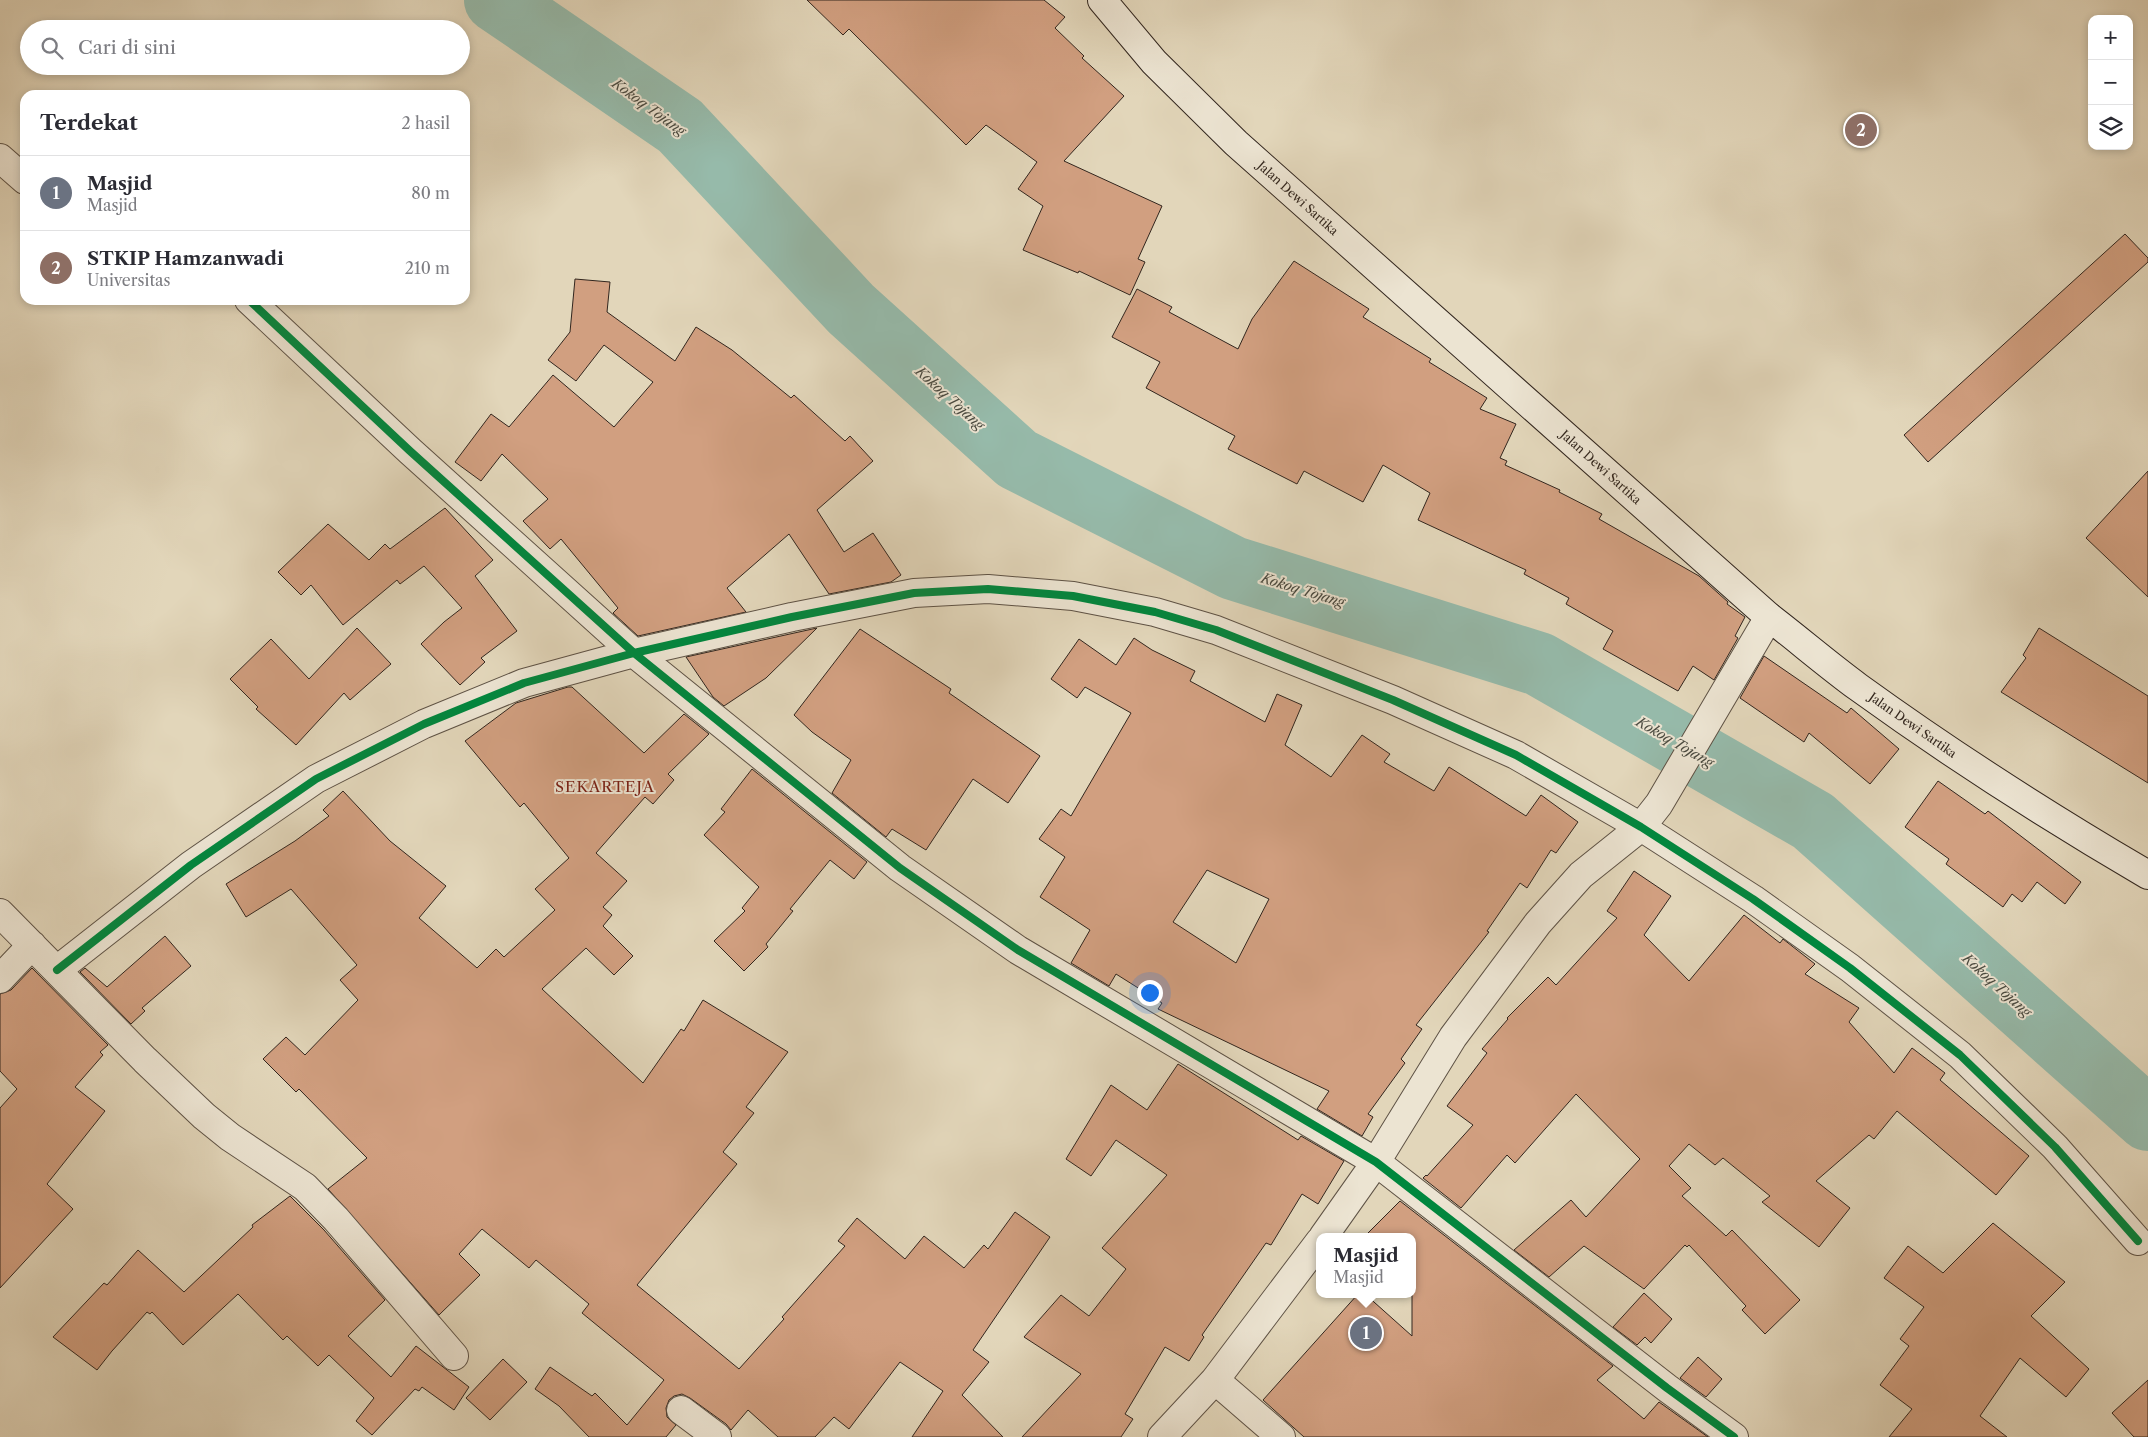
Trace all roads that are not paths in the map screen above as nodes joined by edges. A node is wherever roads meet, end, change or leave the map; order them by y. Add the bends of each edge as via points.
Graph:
1 (1102, 0) edge
2 (0, 158) edge
3 (20, 176) edge
4 (254, 305) edge
5 (1769, 617) junction
6 (634, 653) junction
7 (1642, 827) junction
8 (2148, 875) edge
9 (0, 914) edge
10 (32, 945) junction
11 (57, 970) junction
12 (0, 979) edge
13 (1376, 1162) junction
14 (1326, 1233) edge
15 (2138, 1241) dead end
16 (1316, 1246) edge
17 (454, 1356) dead end
18 (1215, 1380) junction
19 (681, 1410) dead end
20 (717, 1437) edge
21 (1162, 1437) edge
22 (1280, 1437) edge
23 (1734, 1437) edge

1 - 5 street, Jalan Dewi Sartika via 1154,62 1236,143
2 - 3 street
4 - 6 street
5 - 7 street via 1659,804
5 - 8 street, Jalan Dewi Sartika via 1857,687 1943,746 2042,813
6 - 7 street via 914,593 988,588 1073,596 1155,612 1216,630 1394,700 1516,755
6 - 11 street via 524,683 424,724 316,778 191,864
6 - 13 street via 900,868 968,916 1018,950
7 - 13 street via 1581,876 1538,923 1453,1037
7 - 15 street via 1753,899 1850,968 1960,1055 2055,1147
9 - 10 street
10 - 11 street
10 - 12 street
11 - 17 street via 204,1116 304,1187
13 - 14 street
13 - 23 street
16 - 18 street
18 - 21 street
18 - 22 street
19 - 20 street

